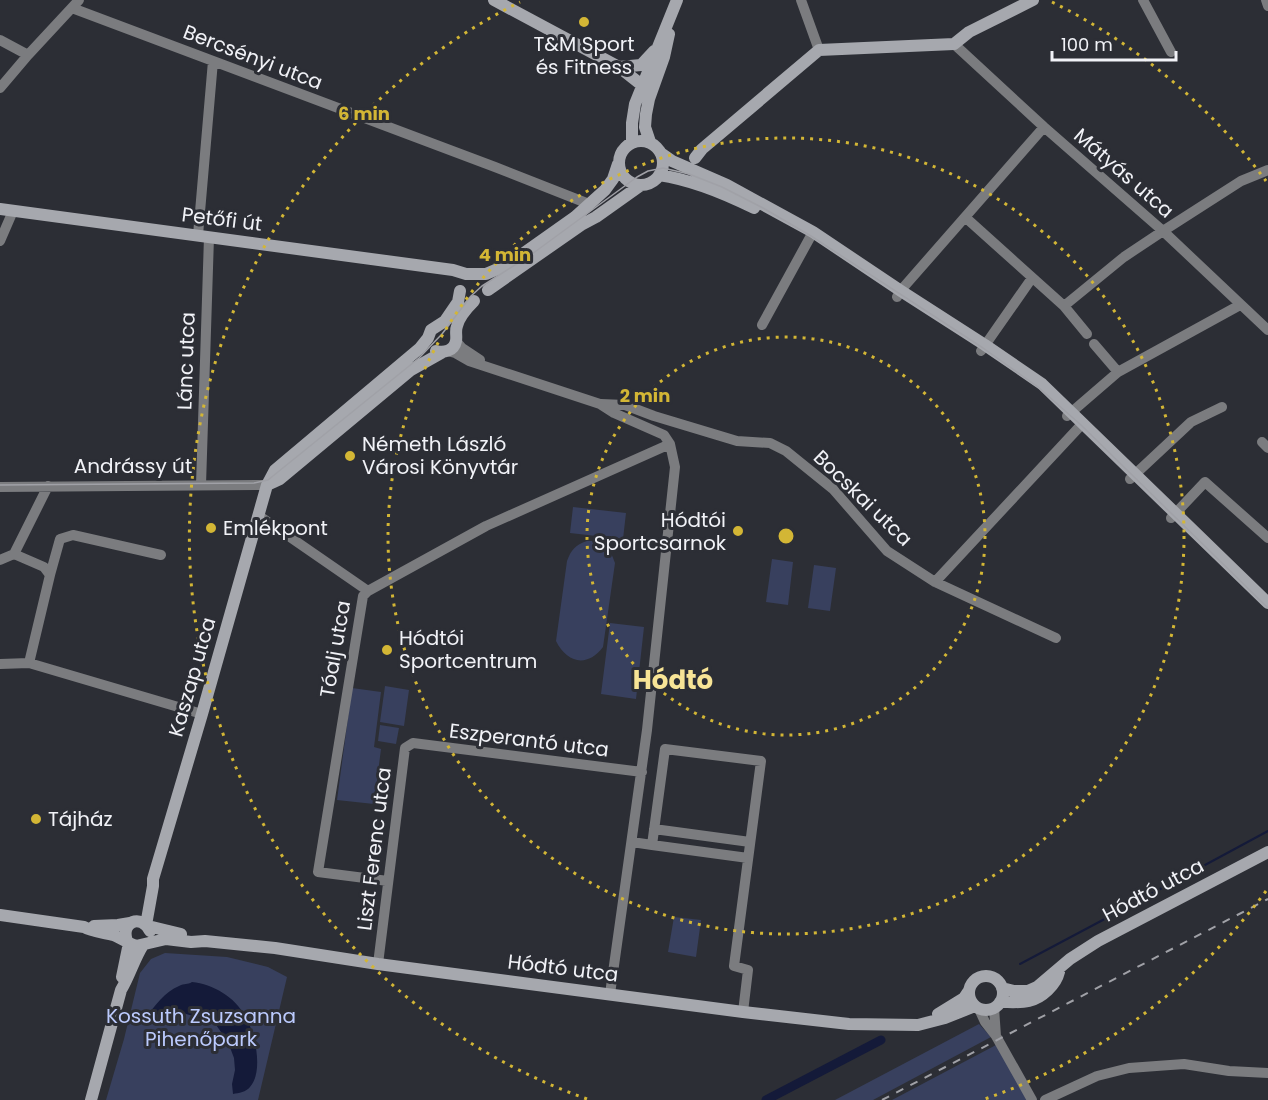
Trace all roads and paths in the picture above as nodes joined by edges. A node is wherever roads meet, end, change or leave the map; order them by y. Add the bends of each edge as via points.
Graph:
1 (494, 0) edge
2 (677, 0) edge
3 (801, 0) edge
4 (1033, 0) edge
5 (1143, 0) edge
6 (1266, 0) edge
7 (75, 4) edge
8 (1268, 6) edge
9 (0, 40) edge
10 (954, 44) junction
11 (657, 49) junction
12 (819, 50) junction
13 (1171, 52) dead end
14 (28, 55) junction
15 (213, 61) junction
16 (619, 67) junction
17 (643, 86) junction
18 (0, 88) edge
19 (649, 99) junction
20 (1044, 128) junction
21 (632, 142) junction
22 (650, 142) junction
23 (662, 154) junction
24 (693, 163) junction
25 (618, 164) junction
26 (1268, 170) edge
27 (659, 176) junction
28 (641, 185) junction
29 (589, 204) junction
30 (6, 210) edge
31 (965, 217) junction
32 (1163, 231) junction
33 (203, 236) junction
34 (811, 236) junction
35 (0, 241) edge
36 (440, 268) junction
37 (475, 274) junction
38 (1032, 278) junction
39 (460, 289) junction
40 (488, 290) junction
41 (899, 294) junction
42 (474, 302) junction
43 (1240, 305) junction
44 (1064, 306) junction
45 (439, 325) junction
46 (762, 325) dead end
47 (1268, 330) edge
48 (1087, 334) dead end
49 (428, 338) junction
50 (456, 338) junction
51 (1094, 344) dead end
52 (983, 348) junction
53 (445, 352) junction
54 (496, 369) junction
55 (1118, 372) junction
56 (600, 404) junction
57 (1222, 407) dead end
58 (1069, 414) junction
59 (1081, 425) junction
60 (670, 444) junction
61 (1133, 477) junction
62 (267, 485) junction
63 (48, 486) junction
64 (201, 486) junction
65 (0, 487) edge
66 (258, 515) junction
67 (1173, 516) junction
68 (1268, 538) edge
69 (14, 554) junction
70 (161, 555) dead end
71 (0, 560) edge
72 (50, 574) junction
73 (935, 582) junction
74 (368, 591) junction
75 (1268, 603) edge
76 (1268, 613) edge
77 (1056, 638) dead end
78 (29, 663) junction
79 (0, 664) edge
80 (202, 714) junction
81 (413, 743) joint
82 (642, 772) junction
83 (654, 829) junction
84 (632, 842) junction
85 (750, 842) junction
86 (652, 844) junction
87 (1268, 852) edge
88 (748, 858) junction
89 (153, 879) junction
90 (388, 881) junction
91 (0, 915) edge
92 (132, 922) junction
93 (147, 925) junction
94 (84, 927) junction
95 (205, 941) junction
96 (128, 942) junction
97 (144, 944) junction
98 (378, 964) junction
99 (1059, 968) junction
100 (1002, 988) junction
101 (122, 990) junction
102 (968, 992) junction
103 (610, 994) junction
104 (997, 1005) junction
105 (977, 1008) junction
106 (743, 1012) junction
107 (918, 1024) junction
108 (996, 1036) junction
109 (1268, 1073) edge
110 (91, 1100) edge
111 (1032, 1100) edge
112 (1045, 1100) edge

1 - 16 street
2 - 11 street
2 - 19 street via 664,57
3 - 12 street
4 - 10 street via 969,32
5 - 13 street
6 - 8 street
7 - 14 street
7 - 15 street, Bercsényi utca
9 - 14 street
10 - 12 street
10 - 20 street, Mátyás utca
11 - 16 street via 641,64
11 - 17 street
12 - 24 street via 702,149
14 - 18 street
15 - 29 street, Bercsényi utca
15 - 33 street, Lánc utca
16 - 17 street
17 - 19 street
17 - 21 street via 635,104
19 - 22 street via 645,127
20 - 31 street
20 - 32 street, Mátyás utca
21 - 22 street
21 - 25 street via 621,151
22 - 23 street
23 - 24 street via 672,162
23 - 27 street
24 - 34 street
25 - 28 street via 624,178
25 - 29 street via 606,190
26 - 32 street via 1241,181
27 - 28 street
27 - 34 street via 687,180 731,197
28 - 40 street
29 - 37 street via 507,266 489,274
30 - 33 street, Petőfi út
30 - 35 street
31 - 38 street
31 - 41 street
32 - 43 street, Mátyás utca
32 - 44 street
33 - 36 street, Petőfi út
33 - 64 street, Lánc utca
34 - 41 street
34 - 46 street
36 - 37 street, Petőfi út
36 - 39 street
37 - 39 street via 463,279
37 - 40 street via 486,280
38 - 44 street
38 - 52 street
39 - 42 street via 466,299
39 - 45 street via 458,302
40 - 42 street
41 - 52 street
42 - 50 street via 456,326
43 - 47 street, Mátyás utca
43 - 55 street
44 - 48 street
45 - 49 street
45 - 50 street via 452,328
49 - 53 street via 434,349
49 - 62 street via 275,470
50 - 53 street via 452,349
50 - 54 street, Bocskai utca via 462,348
51 - 55 street
52 - 58 street
53 - 54 street, Bocskai utca
53 - 62 street via 411,370 280,479
54 - 56 street, Bocskai utca
55 - 58 street
56 - 60 street, Bocskai utca via 664,435
56 - 73 street, Bocskai utca via 625,405 737,441 770,443 786,450 833,489 887,551
57 - 61 street via 1191,422
58 - 59 street
59 - 61 street
59 - 73 street
60 - 74 street, Tóalj utca via 486,526
60 - 82 street via 674,479
61 - 67 street
62 - 64 street, Andrássy út
62 - 66 street, Kaszap utca
63 - 64 street, Andrássy út
63 - 65 street, Andrássy út
63 - 69 street
66 - 74 street
66 - 80 street, Kaszap utca
67 - 68 street via 1205,482
67 - 75 street
67 - 76 street
69 - 71 street
69 - 72 street via 44,567
70 - 72 street via 73,535 60,539
72 - 78 street
73 - 77 street, Bocskai utca
74 - 90 street, Tóalj utca via 363,596 318,872
78 - 79 street
78 - 80 street
80 - 89 street, Kaszap utca
81 - 82 street, Eszperantó utca
81 - 90 street, Liszt Ferenc utca via 405,748
82 - 84 street
83 - 85 street
83 - 85 street via 665,748 761,761
83 - 86 street
84 - 86 street
84 - 103 street
85 - 88 street
86 - 88 street
87 - 99 street, Hódtó utca via 1098,941
88 - 106 street via 734,966 748,970
89 - 92 street, Kaszap utca
89 - 93 street, Kaszap utca
90 - 98 street, Liszt Ferenc utca
91 - 94 street
92 - 93 street
92 - 94 street
92 - 96 street via 125,933
93 - 95 street, Hódtó utca
93 - 97 street via 150,933
94 - 96 street
95 - 97 street, Hódtó utca via 166,939
95 - 98 street, Hódtó utca
96 - 97 street
96 - 101 street
97 - 101 street
98 - 103 street, Hódtó utca
99 - 100 street, Hódtó utca via 1028,991
99 - 104 street, Hódtó utca via 1058,977 1040,996
100 - 102 street via 992,977 984,976 972,982
100 - 104 street
101 - 110 street
102 - 105 street
102 - 107 street, Hódtó utca via 951,1007
103 - 106 street, Hódtó utca
104 - 105 street via 985,1010
104 - 108 street
105 - 107 street, Hódtó utca
105 - 108 street
106 - 107 street, Hódtó utca via 849,1024
108 - 111 street
109 - 112 street via 1184,1064 1129,1068 1097,1076

